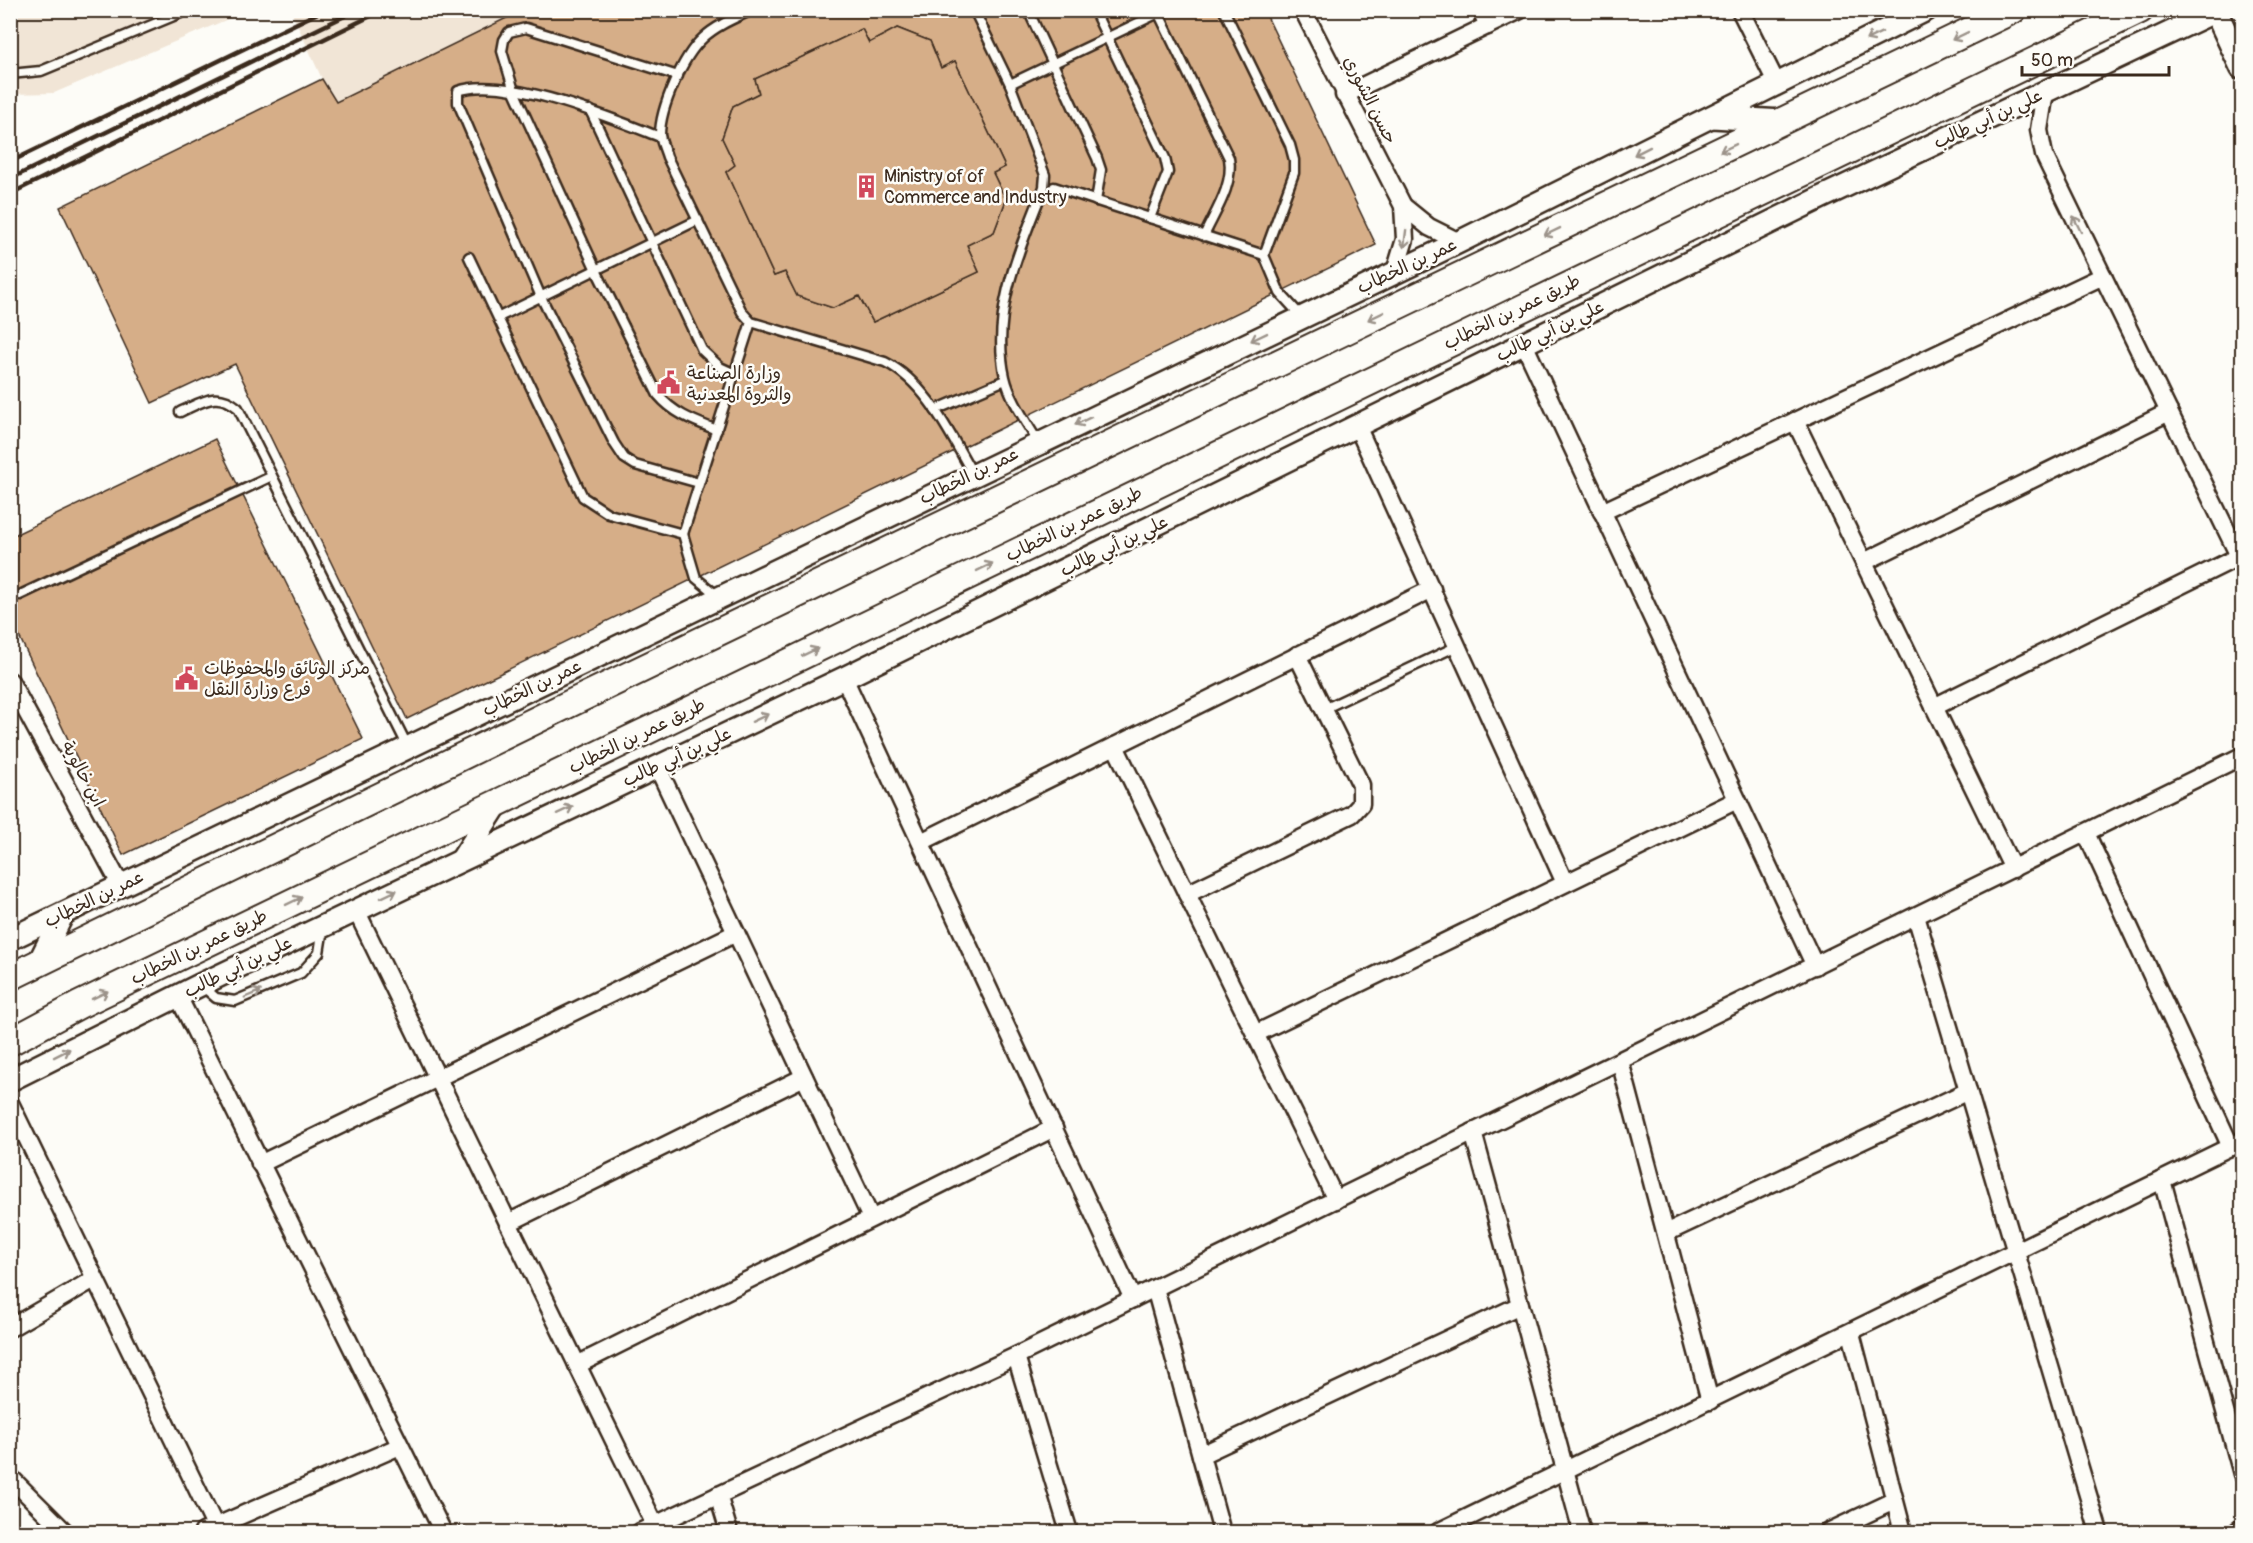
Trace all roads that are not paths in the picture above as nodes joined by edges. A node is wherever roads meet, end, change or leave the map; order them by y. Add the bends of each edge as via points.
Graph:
1 (188, 10) edge
2 (752, 10) edge
3 (974, 10) edge
4 (1028, 10) edge
5 (1094, 10) edge
6 (1224, 10) edge
7 (1303, 10) edge
8 (1480, 10) edge
9 (1520, 10) edge
10 (1740, 10) edge
11 (1926, 10) edge
12 (2013, 10) edge
13 (2140, 10) edge
14 (2216, 11) edge
15 (1160, 12) edge
16 (1488, 26) junction
17 (1107, 38) junction
18 (1054, 62) junction
19 (2242, 68) edge
20 (10, 74) edge
21 (678, 76) junction
22 (1010, 84) junction
23 (1777, 84) junction
24 (514, 91) junction
25 (2045, 92) junction
26 (1344, 95) junction
27 (590, 110) junction
28 (1709, 117) junction
29 (1783, 121) junction
30 (660, 137) junction
31 (1053, 187) dead end
32 (1757, 193) junction
33 (1820, 198) junction
34 (1096, 201) junction
35 (1403, 206) junction
36 (1150, 218) junction
37 (698, 220) junction
38 (1204, 236) junction
39 (653, 242) junction
40 (1459, 242) junction
41 (1264, 255) junction
42 (469, 257) dead end
43 (596, 270) junction
44 (1395, 272) junction
45 (2103, 276) junction
46 (541, 297) junction
47 (1301, 316) junction
48 (499, 317) junction
49 (752, 321) junction
50 (1524, 344) junction
51 (735, 374) junction
52 (1005, 380) junction
53 (935, 410) junction
54 (180, 411) dead end
55 (2169, 412) junction
56 (1795, 421) junction
57 (1358, 426) junction
58 (717, 430) junction
59 (1038, 443) junction
60 (973, 474) junction
61 (270, 477) junction
62 (699, 483) junction
63 (1602, 512) junction
64 (683, 534) junction
65 (2241, 555) edge
66 (1864, 562) junction
67 (1432, 589) junction
68 (20, 595) dead end
69 (720, 598) junction
70 (1457, 646) junction
71 (1297, 656) junction
72 (844, 678) junction
73 (10, 681) edge
74 (518, 695) junction
75 (567, 705) junction
76 (1934, 707) junction
77 (1324, 709) junction
78 (1115, 746) junction
79 (409, 747) junction
80 (2242, 756) edge
81 (657, 766) junction
82 (1737, 800) junction
83 (498, 803) junction
84 (2086, 833) junction
85 (921, 842) junction
86 (461, 859) junction
87 (2013, 869) junction
88 (1565, 883) junction
89 (121, 886) junction
90 (1187, 894) junction
91 (356, 910) junction
92 (63, 914) junction
93 (1916, 916) junction
94 (323, 926) junction
95 (736, 933) junction
96 (10, 939) edge
97 (39, 962) junction
98 (1815, 966) junction
99 (10, 977) edge
100 (201, 985) junction
101 (177, 996) junction
102 (1255, 1034) junction
103 (10, 1042) edge
104 (1620, 1061) junction
105 (804, 1077) junction
106 (438, 1078) junction
107 (10, 1080) edge
108 (1968, 1091) junction
109 (10, 1103) edge
110 (1054, 1128) junction
111 (1473, 1132) junction
112 (2237, 1144) edge
113 (260, 1164) junction
114 (2162, 1180) junction
115 (1336, 1200) junction
116 (871, 1218) junction
117 (508, 1223) junction
118 (1666, 1233) junction
119 (2016, 1253) junction
120 (94, 1279) junction
121 (1155, 1288) junction
122 (1133, 1299) junction
123 (1520, 1305) junction
124 (10, 1328) edge
125 (1851, 1333) junction
126 (1016, 1356) junction
127 (577, 1365) junction
128 (1710, 1401) junction
129 (400, 1446) junction
130 (1201, 1455) junction
131 (1566, 1472) junction
132 (2242, 1474) edge
133 (10, 1477) edge
134 (718, 1495) junction
135 (1894, 1501) junction
136 (209, 1529) edge
137 (647, 1529) edge
138 (1064, 1531) edge
139 (65, 1533) edge
140 (443, 1533) edge
141 (729, 1533) edge
142 (1222, 1533) edge
143 (1438, 1533) edge
144 (1582, 1533) edge
145 (1828, 1533) edge
146 (1903, 1533) edge
147 (2099, 1533) edge

1 - 20 lane via 41,71
2 - 21 lane via 703,38 688,55
3 - 22 lane
4 - 18 lane
5 - 17 lane
6 - 41 lane via 1294,160 1294,173
7 - 26 street, حسن الشوري
8 - 16 street
9 - 16 street
10 - 23 street
11 -> 23 street, عمر بن الخطاب
12 -> 29 main road
13 - 32 main road, طريق عمر بن الخطاب
14 - 19 main road
14 - 25 street, علي بن أبي طالب
15 - 17 lane
15 - 38 lane via 1229,158 1228,184
16 - 26 street
17 - 18 lane
17 - 36 lane via 1165,158 1168,172
18 - 22 lane
18 - 34 lane via 1101,170
21 - 24 lane via 518,28 509,32 502,51
21 - 30 lane via 661,122
22 - 52 lane via 1045,175 1006,301 1001,353
23 - 28 street, عمر بن الخطاب
24 - 27 lane
24 - 43 lane
24 - 46 lane via 471,86 458,91 458,103
25 - 33 street, علي بن أبي طالب
45 -> 25 street via 2044,155 2039,130
26 - 35 street, حسن الشوري
27 - 30 lane
27 - 39 lane
28 - 29 street
28 -> 40 street, عمر بن الخطاب
29 -> 75 main road
30 - 37 lane
31 - 34 lane
32 - 33 street
83 -> 32 main road, طريق عمر بن الخطاب
33 - 50 street, علي بن أبي طالب
34 - 36 lane
35 - 40 street, حسن الشوري via 1429,227
35 -> 44 street, حسن الشوري via 1405,239
36 - 38 lane
37 - 39 lane
37 - 49 lane via 742,312
38 - 41 lane
39 - 43 lane
39 - 51 lane via 702,350 720,367
40 - 44 street, عمر بن الخطاب
41 - 47 lane via 1280,293
42 - 48 lane
43 - 46 lane
43 - 58 lane via 658,395 681,415
44 - 47 street, عمر بن الخطاب
45 - 55 street
45 - 56 street
46 - 48 lane
46 - 62 lane via 624,458 635,465
47 -> 59 street, عمر بن الخطاب
48 - 64 lane via 583,497 609,514
49 - 51 lane
49 - 53 lane via 898,368
50 - 57 street, علي بن أبي طالب
50 - 63 street
51 - 58 lane
52 - 53 lane
52 - 59 lane
53 - 60 lane
54 - 61 lane via 213,398 228,399 238,408
55 - 65 street
55 - 66 street
56 - 63 street
56 - 66 street
57 - 67 street
57 - 72 street, علي بن أبي طالب
58 - 62 lane
59 - 60 street, عمر بن الخطاب
60 - 69 street, عمر بن الخطاب
61 - 68 lane
61 - 79 lane
62 - 64 lane
63 - 82 street
64 - 69 lane via 696,578
65 - 76 street
66 - 76 street
67 - 70 street
67 - 71 street
69 - 74 street, عمر بن الخطاب
70 - 77 lane
70 - 88 street
71 - 77 street
71 - 78 street
81 -> 72 street, علي بن أبي طالب
72 - 85 street
73 - 89 street, ابن خالوية
74 - 75 street
74 - 79 street, عمر بن الخطاب
75 - 97 main road
76 - 87 street
77 - 90 street via 1361,785 1363,798 1357,810
78 - 85 street
78 - 90 street
79 - 89 street, عمر بن الخطاب
80 - 84 street
86 -> 81 street, علي بن أبي طالب
81 - 95 street
82 - 88 street
82 - 98 street
83 - 86 street
103 -> 83 main road, طريق عمر بن الخطاب
84 - 87 street
84 - 112 street
85 - 110 street
91 -> 86 street, علي بن أبي طالب
87 - 93 street
88 - 102 street
89 - 92 street, عمر بن الخطاب
90 - 102 street
91 - 94 street, علي بن أبي طالب
91 - 106 street
92 - 96 street, عمر بن الخطاب
92 - 97 street
93 - 98 street
93 - 108 street
94 - 100 street, علي بن أبي طالب
100 -> 94 lane via 216,998 235,1000 301,973 319,953
95 - 105 street
95 - 106 street
97 - 99 main road
98 - 104 street
100 - 101 street, علي بن أبي طالب
107 -> 101 street, علي بن أبي طالب
101 - 113 street
102 - 115 street
104 - 111 street
104 - 118 street
105 - 116 street
105 - 117 street
106 - 113 street
106 - 117 street
108 - 118 street
108 - 119 street
109 - 120 street
110 - 116 street
110 - 122 street
111 - 115 street
111 - 123 street
112 - 114 street
113 - 129 street
114 - 119 street
114 - 132 street
115 - 121 street
116 - 127 street
117 - 127 street
118 - 128 street
119 - 125 street
119 - 147 street
120 - 124 street
120 - 136 street
121 - 122 street
121 - 130 street
122 - 126 street
123 - 130 street
123 - 131 street
125 - 128 street
125 - 135 street
126 - 134 street
126 - 138 street
127 - 137 street
128 - 131 street
129 - 136 street
129 - 140 street
130 - 142 street
131 - 143 street
131 - 144 street
133 - 139 street
134 - 137 street
134 - 141 street
135 - 145 street
135 - 146 street

